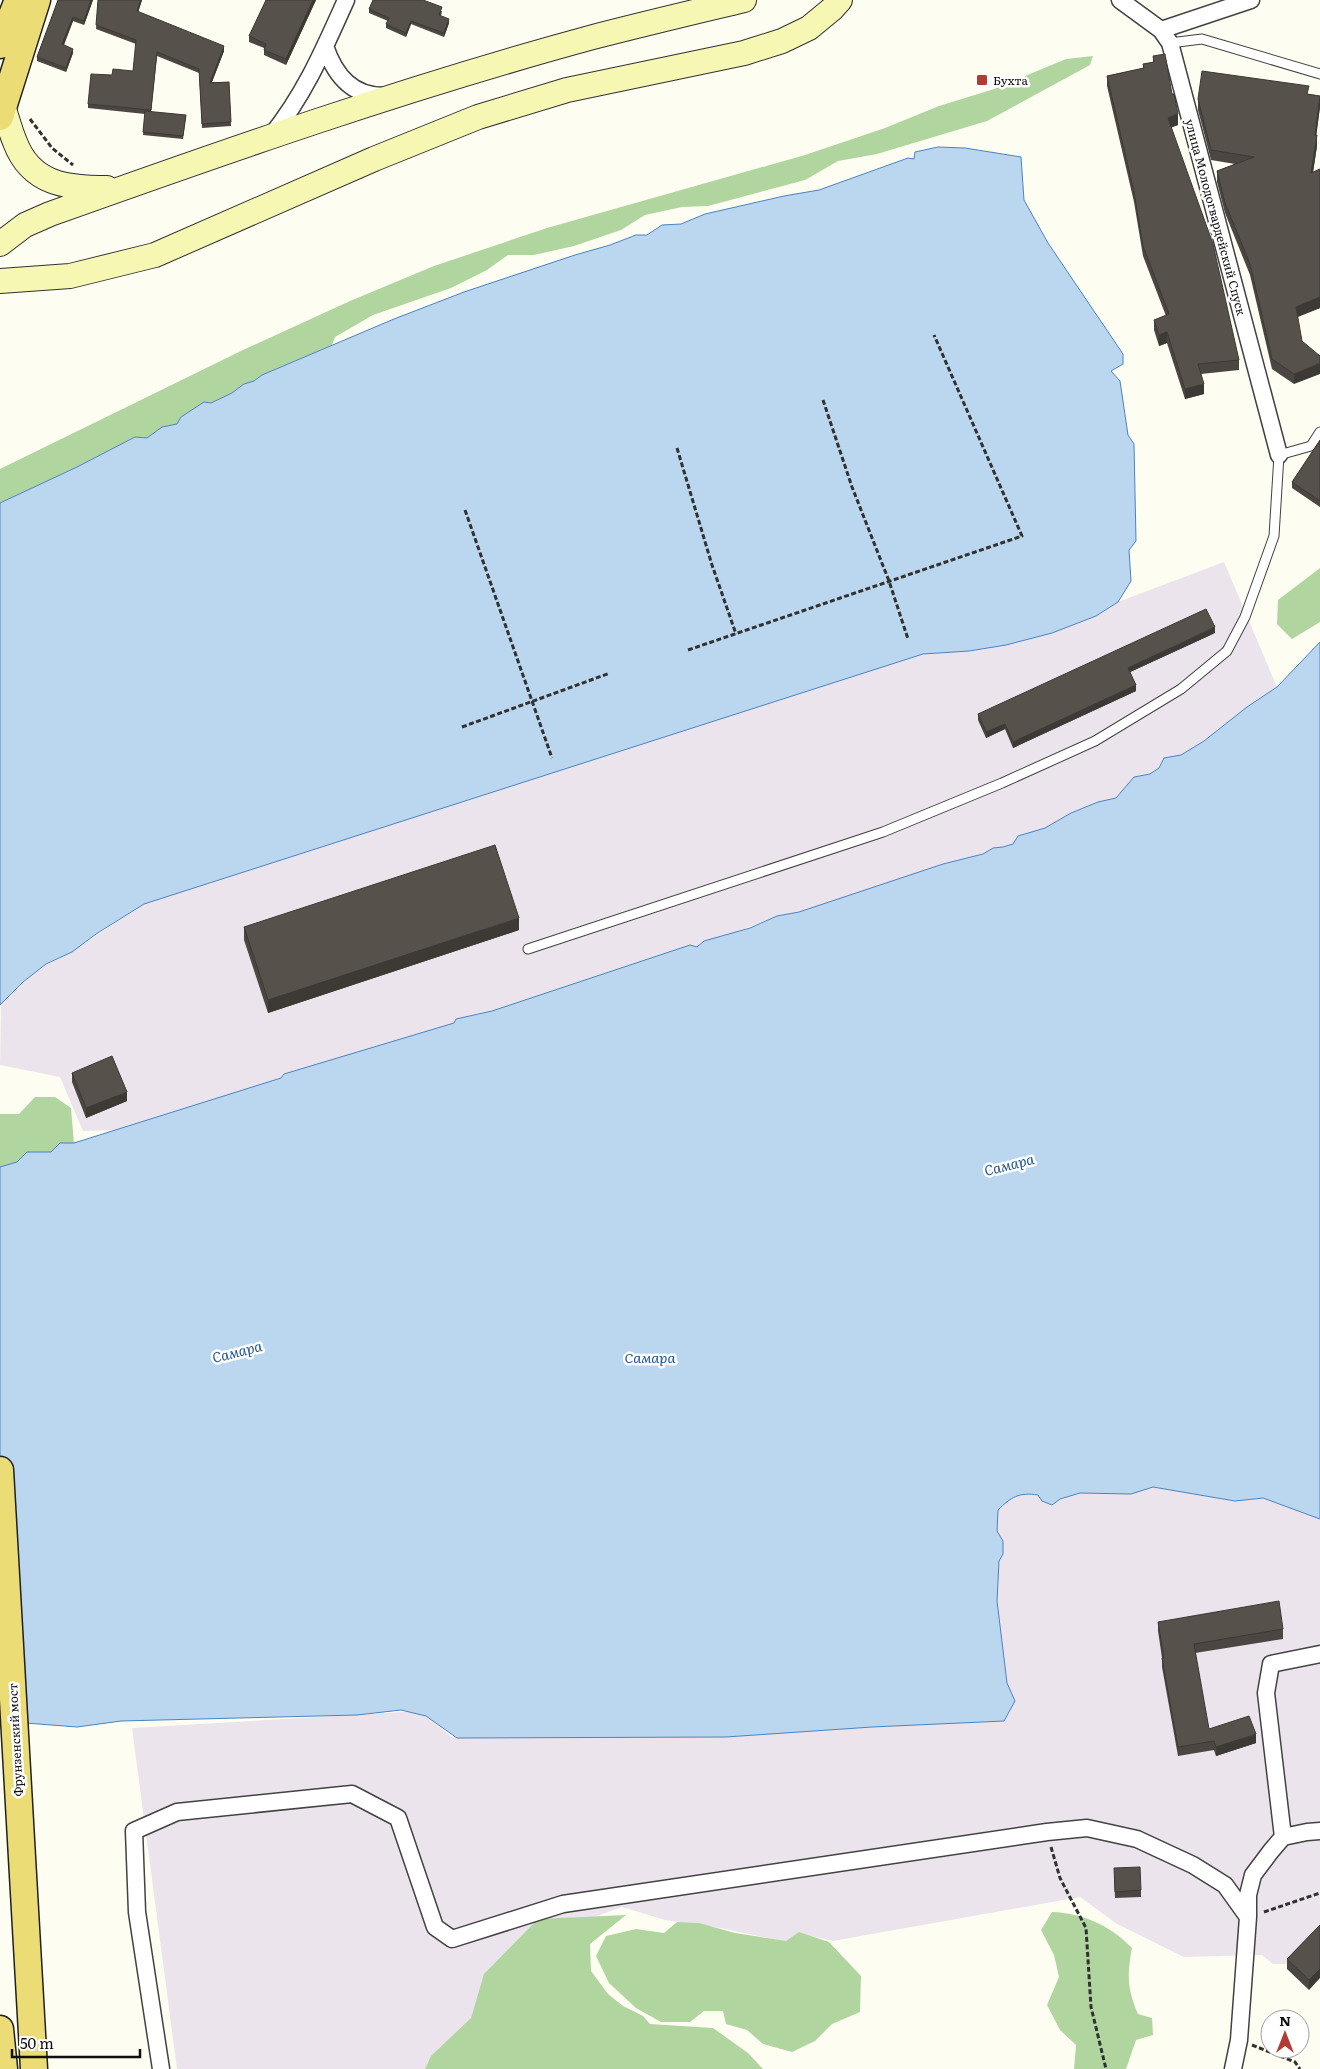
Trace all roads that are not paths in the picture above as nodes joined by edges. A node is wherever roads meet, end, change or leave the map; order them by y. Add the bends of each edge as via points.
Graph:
1 (346, 0) edge
2 (744, 0) edge
3 (840, 0) edge
4 (1120, 0) edge
5 (1251, 0) edge
6 (20, 1) edge
7 (1166, 36) junction
8 (0, 45) edge
9 (326, 46) junction
10 (1320, 74) edge
11 (396, 95) junction
12 (10, 112) edge
13 (271, 136) junction
14 (124, 188) junction
15 (0, 244) edge
16 (0, 281) edge
17 (1320, 432) edge
18 (1279, 455) junction
19 (528, 949) dead end
20 (0, 1470) edge
21 (1320, 1654) edge
22 (1320, 1832) edge
23 (1283, 1837) junction
24 (1248, 1917) junction
25 (0, 2028) edge
26 (4, 2069) edge
27 (34, 2069) edge
28 (161, 2069) edge
29 (1233, 2069) edge

1 - 9 street
2 - 11 main road via 593,37
3 - 16 main road via 808,28 782,41 744,53 567,90 478,117 155,255 70,276
4 - 7 street
5 - 7 street
6 - 8 main road
6 - 12 main road
7 - 10 lane via 1202,39
7 - 18 street, улица Молодогвардейский Спуск
9 - 11 street via 330,61 350,87 377,96
9 - 13 street via 305,87
11 - 13 main road
12 - 14 main road via 15,144 24,160 38,173 65,186
13 - 14 main road
14 - 15 main road via 25,225
17 - 18 lane via 1311,446
18 - 19 lane via 1274,536 1245,617 1227,651 1181,689 1095,741 883,832
20 - 27 main road, Фрунзенский мост
21 - 23 street via 1271,1664 1266,1694
22 - 23 street
23 - 24 street via 1253,1874 1248,1895
24 - 28 street via 1225,1885 1193,1866 1137,1839 1087,1828 563,1904 452,1939 435,1927 398,1818 352,1794 177,1812 134,1831 137,1912
24 - 29 street via 1239,2040
25 - 26 main road

